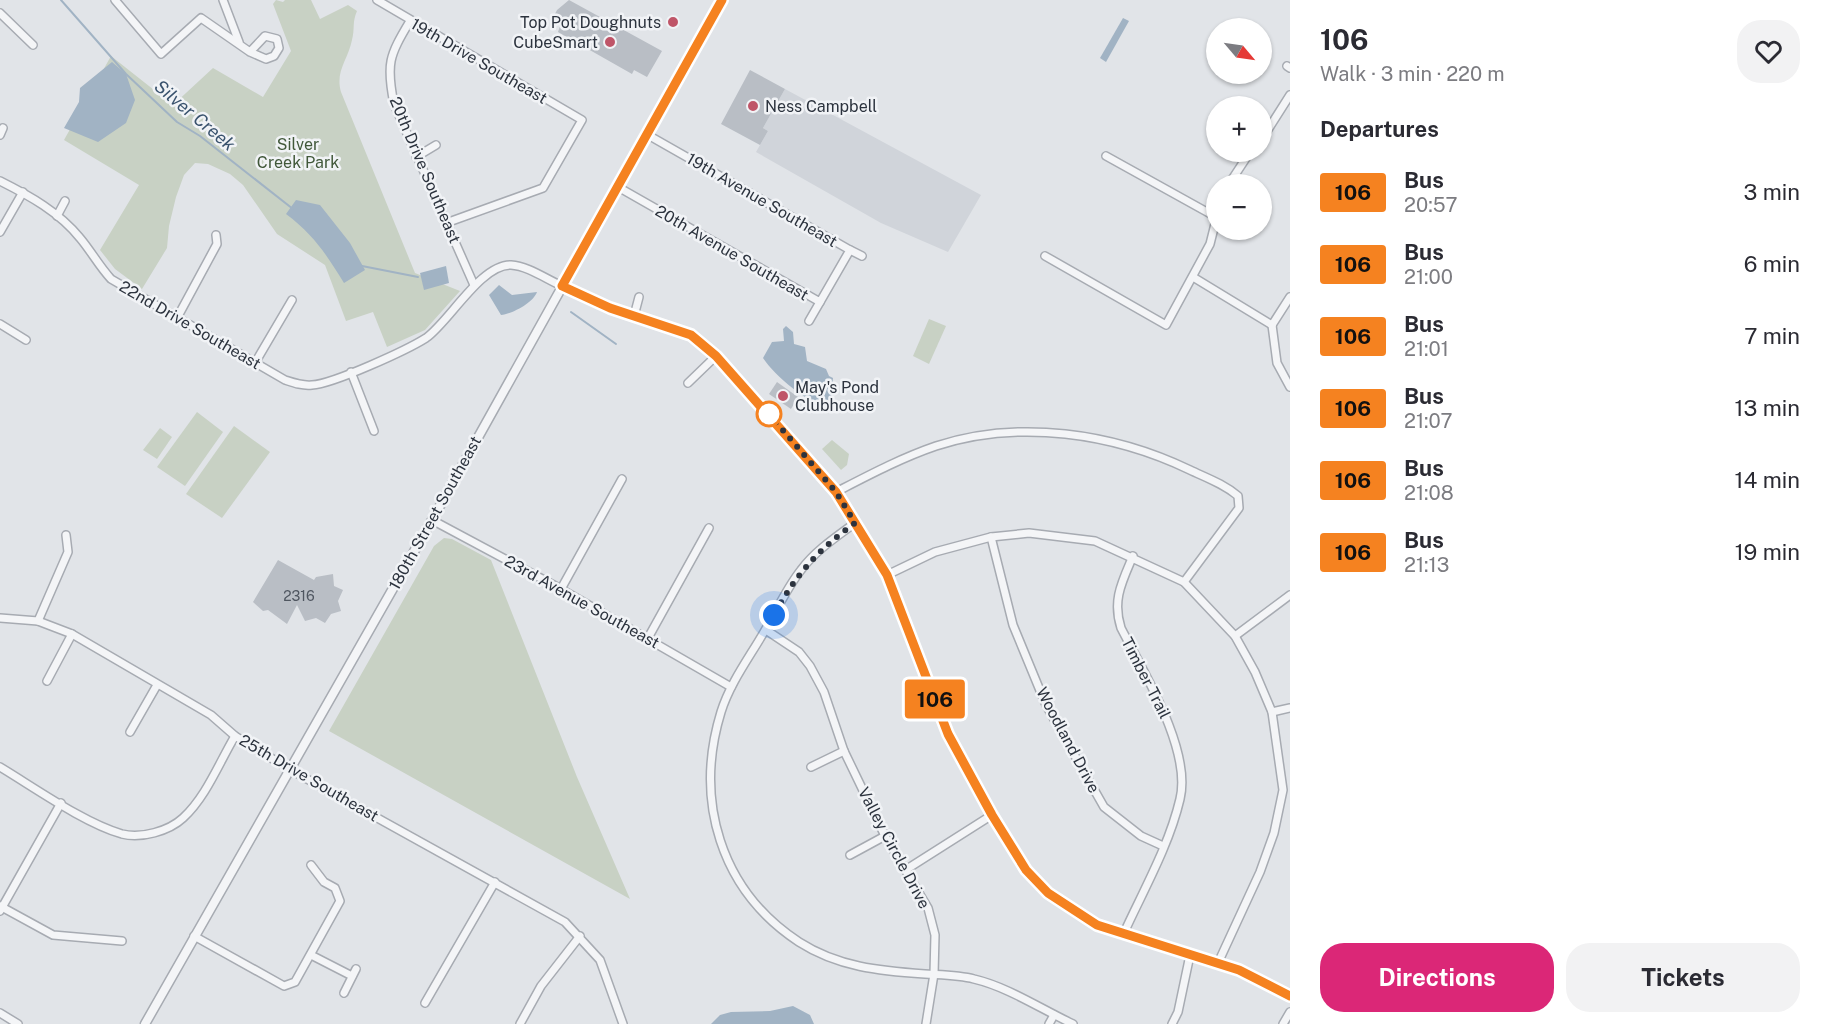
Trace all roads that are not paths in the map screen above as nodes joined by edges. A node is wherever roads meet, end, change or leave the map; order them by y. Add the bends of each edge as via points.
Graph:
1 (115, 0) edge
2 (223, 0) edge
3 (377, 0) edge
4 (722, 0) edge
5 (0, 13) edge
6 (410, 21) junction
7 (239, 42) junction
8 (33, 45) dead end
9 (250, 52) dead end
10 (1290, 95) edge
11 (1272, 123) edge
12 (648, 135) junction
13 (436, 145) dead end
14 (1106, 156) dead end
15 (416, 157) junction
16 (0, 181) edge
17 (618, 187) junction
18 (23, 192) junction
19 (65, 201) dead end
20 (1206, 212) edge
21 (57, 216) junction
22 (446, 223) junction
23 (0, 232) edge
24 (216, 235) dead end
25 (1211, 240) edge
26 (850, 250) junction
27 (862, 256) dead end
28 (1045, 256) dead end
29 (835, 276) joint
30 (1193, 277) junction
31 (474, 285) junction
32 (562, 286) junction
33 (639, 297) dead end
34 (1290, 297) edge
35 (292, 300) dead end
36 (820, 302) junction
37 (634, 316) junction
38 (177, 318) junction
39 (809, 321) dead end
40 (0, 324) edge
41 (1272, 326) junction
42 (26, 340) dead end
43 (716, 356) junction
44 (255, 363) junction
45 (351, 372) junction
46 (688, 383) dead end
47 (1290, 387) edge
48 (374, 431) dead end
49 (622, 479) dead end
50 (836, 492) junction
51 (432, 520) junction
52 (855, 523) junction
53 (709, 528) dead end
54 (66, 535) dead end
55 (991, 537) junction
56 (1133, 556) junction
57 (887, 575) junction
58 (1184, 582) junction
59 (561, 589) junction
60 (1290, 596) edge
61 (0, 618) edge
62 (38, 621) junction
63 (765, 630) junction
64 (72, 634) junction
65 (1234, 636) junction
66 (648, 638) junction
67 (47, 681) dead end
68 (157, 685) junction
69 (731, 687) junction
70 (1290, 708) edge
71 (1272, 712) junction
72 (130, 732) dead end
73 (235, 736) junction
74 (844, 751) junction
75 (0, 767) edge
76 (811, 767) dead end
77 (289, 769) junction
78 (1286, 790) edge
79 (61, 803) junction
80 (992, 815) junction
81 (885, 836) junction
82 (1163, 846) junction
83 (850, 855) dead end
84 (310, 865) dead end
85 (907, 869) junction
86 (495, 882) junction
87 (1, 908) edge
88 (1123, 935) junction
89 (194, 936) junction
90 (580, 936) junction
91 (122, 941) dead end
92 (310, 955) junction
93 (1190, 955) junction
94 (1218, 963) junction
95 (934, 974) junction
96 (344, 993) dead end
97 (1290, 996) edge
98 (425, 1003) dead end
99 (1290, 1012) edge
100 (0, 1013) edge
101 (1054, 1015) junction
102 (18, 1024) edge
103 (145, 1024) edge
104 (520, 1024) edge
105 (623, 1024) edge
106 (926, 1024) edge
107 (1049, 1024) edge
108 (1073, 1024) edge
109 (1172, 1024) edge
110 (1283, 1024) edge

1 - 7 street via 161,54 201,18
2 - 7 street
3 - 6 street, 19th Drive Southeast
4 - 12 street, 180th Street Southeast
5 - 8 street
6 - 15 street, 20th Drive Southeast via 393,51 388,75 394,104
6 - 22 street, 19th Drive Southeast via 582,120 543,188
7 - 9 street
10 - 11 street
12 - 17 street, 180th Street Southeast
12 - 26 street, 19th Avenue Southeast
13 - 15 street
14 - 20 street
15 - 22 street, 20th Drive Southeast
16 - 18 street, 22nd Drive Southeast
17 - 32 street, 180th Street Southeast
17 - 36 street, 20th Avenue Southeast
18 - 21 street, 22nd Drive Southeast
18 - 23 street
19 - 21 street
21 - 38 street, 22nd Drive Southeast via 81,239 111,279
22 - 31 street, 20th Drive Southeast
24 - 38 street via 217,244
25 - 30 street
26 - 27 street
26 - 29 street, 19th Avenue Southeast
28 - 30 street via 1166,325
29 - 36 street, 20th Avenue Southeast
30 - 41 street
31 - 32 street, 22nd Drive Southeast via 510,265
31 - 45 street, 22nd Drive Southeast via 425,338
32 - 37 street
32 - 51 street, 180th Street Southeast
33 - 37 street
34 - 41 street
35 - 44 street
36 - 39 street
37 - 43 street via 691,335
38 - 44 street, 22nd Drive Southeast
40 - 42 street
41 - 47 street via 1277,363
43 - 46 street
43 - 50 street
44 - 45 street, 22nd Drive Southeast via 285,381 298,384 314,385
45 - 48 street
49 - 59 street
50 - 52 street
50 - 58 street via 902,458 973,437 1025,432 1122,444 1165,458 1238,496 1239,508
51 - 59 street, 23rd Avenue Southeast
51 - 77 street, 180th Street Southeast
52 - 57 street
52 - 63 street via 801,569
53 - 66 street
54 - 62 street via 68,552
55 - 56 street via 1060,535 1095,541
55 - 57 street via 935,552
55 - 82 street, Woodland Drive via 1013,625 1046,705 1104,807 1141,836
56 - 58 street
56 - 82 street, Timber Trail via 1117,595 1116,614 1169,722 1180,767 1181,798
57 - 80 street via 948,734
58 - 65 street
59 - 66 street, 23rd Avenue Southeast
60 - 65 street
61 - 62 street, 25th Drive Southeast
62 - 64 street, 25th Drive Southeast
63 - 69 street
63 - 74 street, Valley Circle Drive via 799,652 810,666 825,692
64 - 67 street
64 - 68 street, 25th Drive Southeast
65 - 71 street
66 - 69 street, 23rd Avenue Southeast
68 - 72 street
68 - 73 street, 25th Drive Southeast via 211,716
69 - 95 street via 710,764 712,819 723,851 752,900 799,942 848,965
70 - 71 street
71 - 78 street
73 - 77 street, 25th Drive Southeast
73 - 79 street via 196,803 181,820 155,832 123,834
74 - 76 street
74 - 81 street, Valley Circle Drive
75 - 79 street
77 - 86 street, 25th Drive Southeast
77 - 89 street, 180th Street Southeast
78 - 94 street via 1260,872
79 - 87 street
80 - 85 street
80 - 88 street via 1026,870 1048,893 1097,925
81 - 83 street
81 - 85 street, Valley Circle Drive
82 - 88 street, Timber Trail
84 - 92 street via 324,882 335,888 340,901
85 - 95 street, Valley Circle Drive via 928,908 935,936
86 - 90 street, 25th Drive Southeast via 565,922
86 - 98 street
87 - 91 street via 53,936
88 - 93 street
89 - 92 street via 284,986 295,982
89 - 103 street, 180th Street Southeast
90 - 104 street via 541,986
90 - 105 street, 25th Drive Southeast via 600,960
92 - 96 street via 354,973
93 - 94 street
93 - 109 street
94 - 97 street
95 - 101 street via 973,978
95 - 106 street, Valley Circle Drive
99 - 110 street
100 - 102 street
101 - 107 street
101 - 108 street

